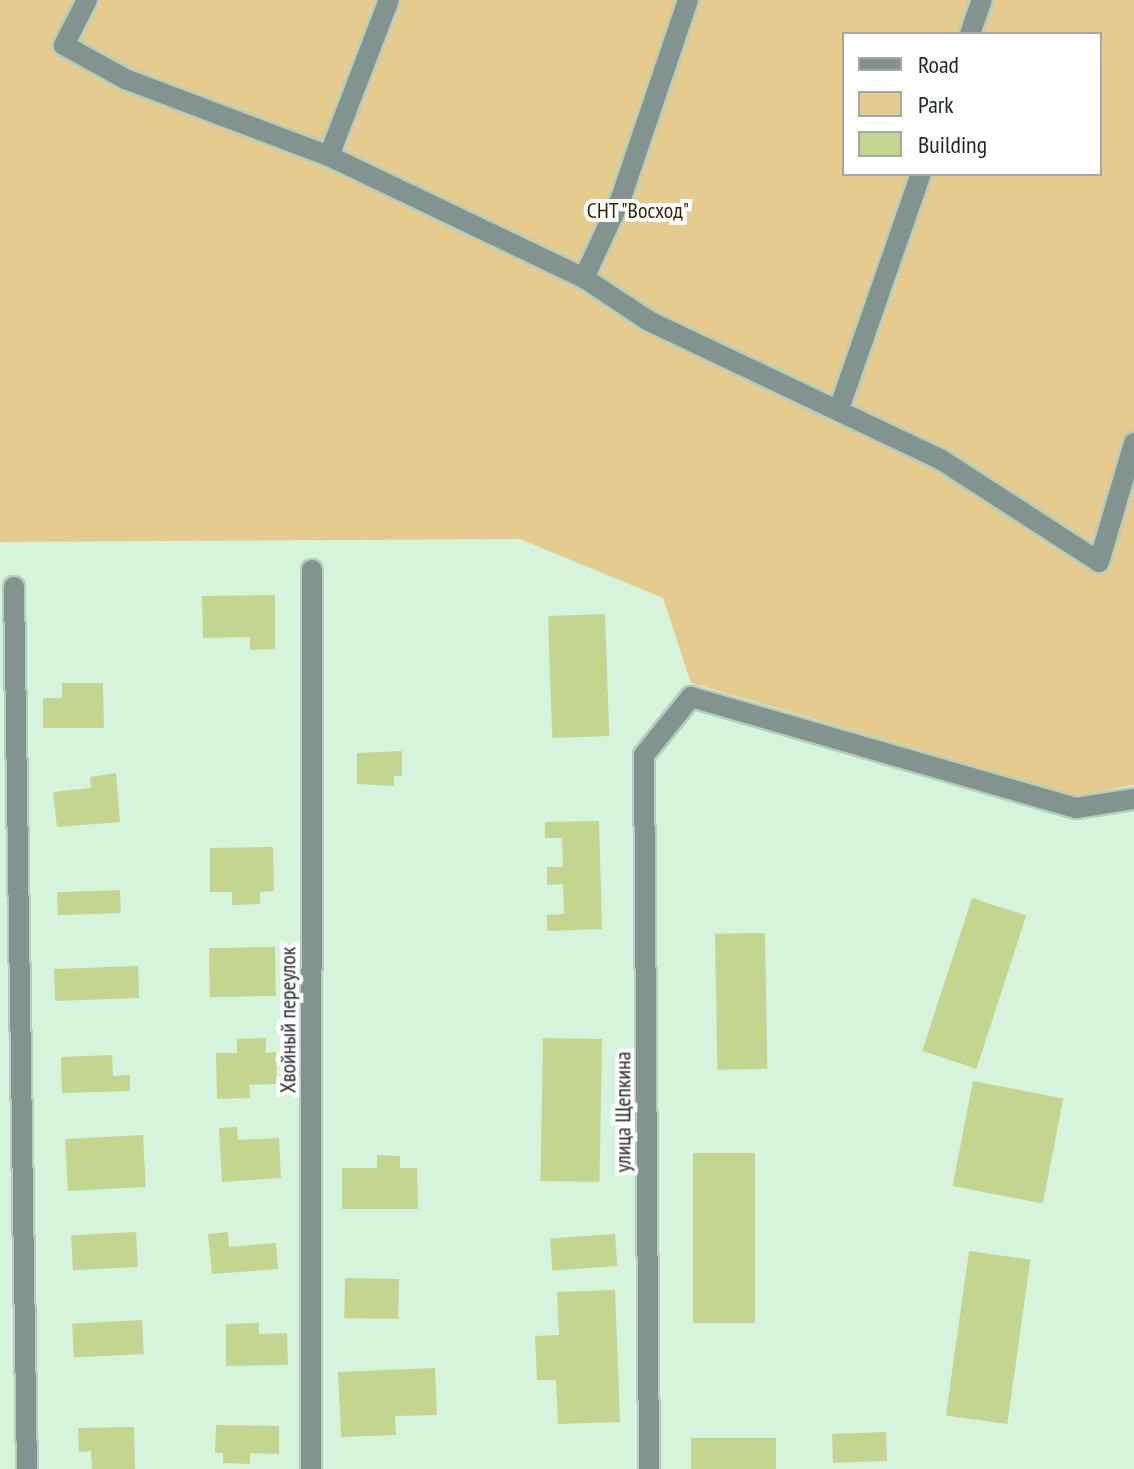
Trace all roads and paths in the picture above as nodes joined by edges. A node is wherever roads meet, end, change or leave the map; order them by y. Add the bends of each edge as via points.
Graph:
1 (87, 0) edge
2 (389, 0) edge
3 (688, 0) edge
4 (982, 0) edge
5 (971, 32) edge
6 (329, 156) junction
7 (920, 176) edge
8 (584, 278) junction
9 (840, 406) junction
10 (1134, 443) edge
11 (312, 570) dead end
12 (14, 587) dead end
13 (1134, 799) edge
14 (27, 1469) edge
15 (311, 1469) edge
16 (649, 1469) edge

1 - 6 street via 64,45 125,79
2 - 6 street
3 - 8 street via 621,198
4 - 5 street
6 - 8 street
7 - 9 street
8 - 9 street via 649,321
9 - 10 street via 940,459 1099,562
11 - 15 street, Хвойный переулок
12 - 14 street
13 - 16 street, улица Щепкина via 1076,808 691,697 644,755

